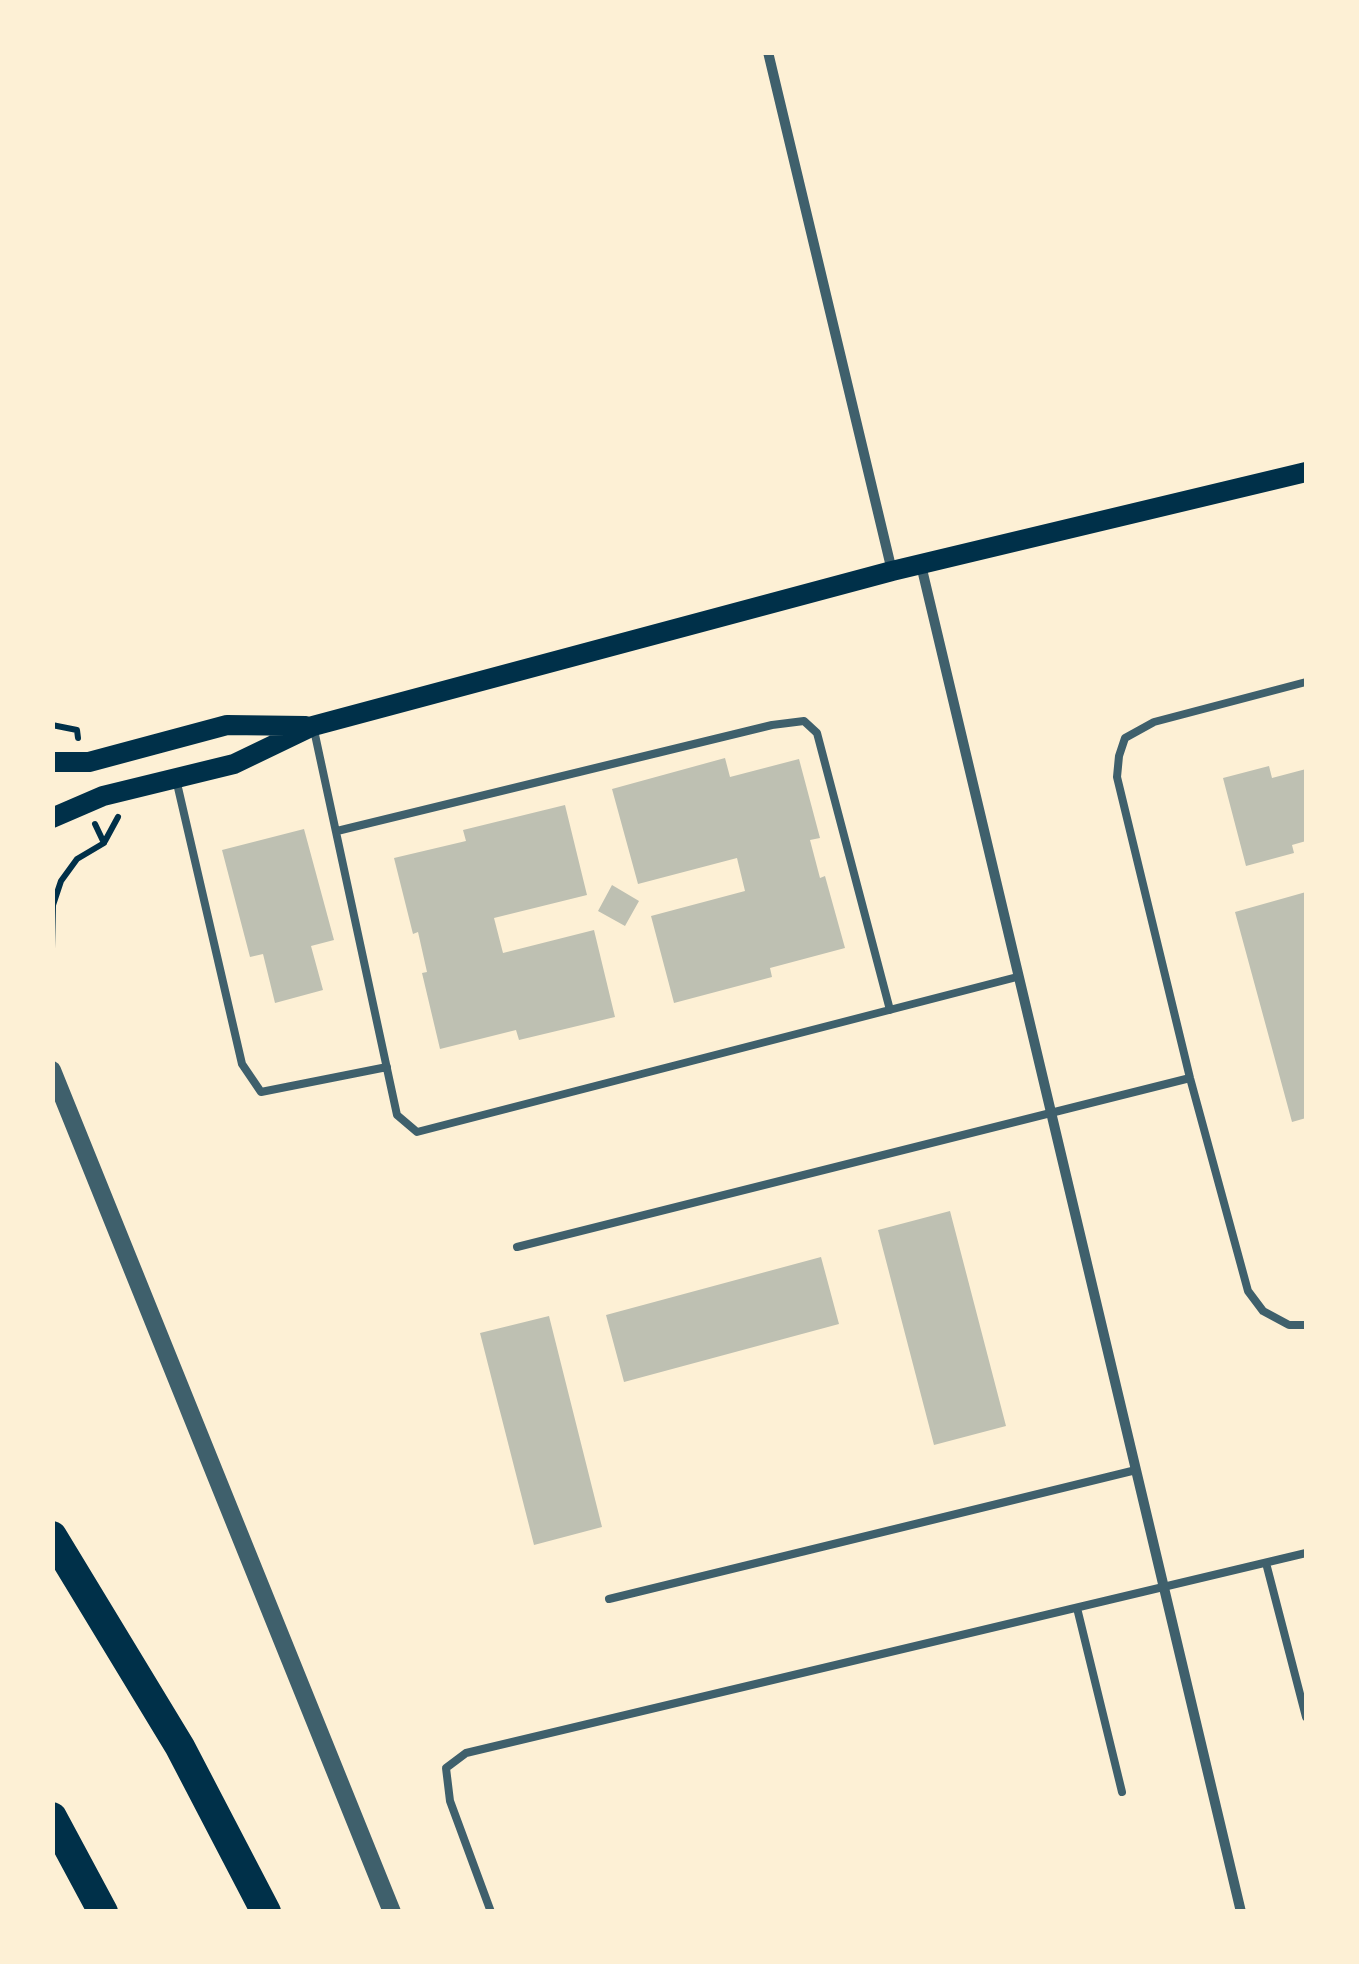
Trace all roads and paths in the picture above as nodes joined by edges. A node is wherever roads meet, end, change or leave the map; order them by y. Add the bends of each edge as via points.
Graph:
1 (768, 52) edge
2 (1306, 472) edge
3 (921, 564) junction
4 (892, 570) junction
5 (1306, 682) edge
6 (313, 726) junction
7 (52, 762) edge
8 (176, 778) junction
9 (52, 818) edge
10 (337, 831) junction
11 (1017, 977) junction
12 (890, 1010) junction
13 (388, 1068) junction
14 (52, 1070) edge
15 (1190, 1078) junction
16 (1052, 1115) junction
17 (518, 1247) dead end
18 (1306, 1324) edge
19 (1136, 1470) junction
20 (52, 1536) edge
21 (1306, 1553) edge
22 (1266, 1563) junction
23 (1164, 1588) junction
24 (609, 1599) dead end
25 (1077, 1608) junction
26 (1306, 1717) edge
27 (1122, 1792) dead end
28 (52, 1817) edge
29 (104, 1912) edge
30 (266, 1912) edge
31 (392, 1912) edge
32 (491, 1912) edge
33 (1241, 1912) edge

1 - 4 street
2 - 3 main road
3 - 4 main road
3 - 11 street
4 - 6 main road
5 - 15 lane via 1154,722 1126,738 1119,756 1117,777
6 - 7 main road via 227,724 88,762
6 - 8 main road via 234,764
6 - 10 lane
8 - 9 main road via 103,796
8 - 13 lane via 242,1064 261,1092
10 - 12 lane via 804,721 817,733
10 - 13 lane
11 - 12 lane
11 - 16 street
12 - 13 lane via 418,1132 398,1115
14 - 31 street
15 - 16 lane
15 - 18 lane via 1248,1291 1263,1311 1289,1326
16 - 17 lane
16 - 19 street
19 - 23 street
19 - 24 lane
20 - 30 highway via 180,1747
21 - 22 lane
22 - 23 lane
22 - 26 lane
23 - 25 lane
23 - 33 street
25 - 27 lane
25 - 32 lane via 466,1753 446,1768 450,1800
28 - 29 highway

